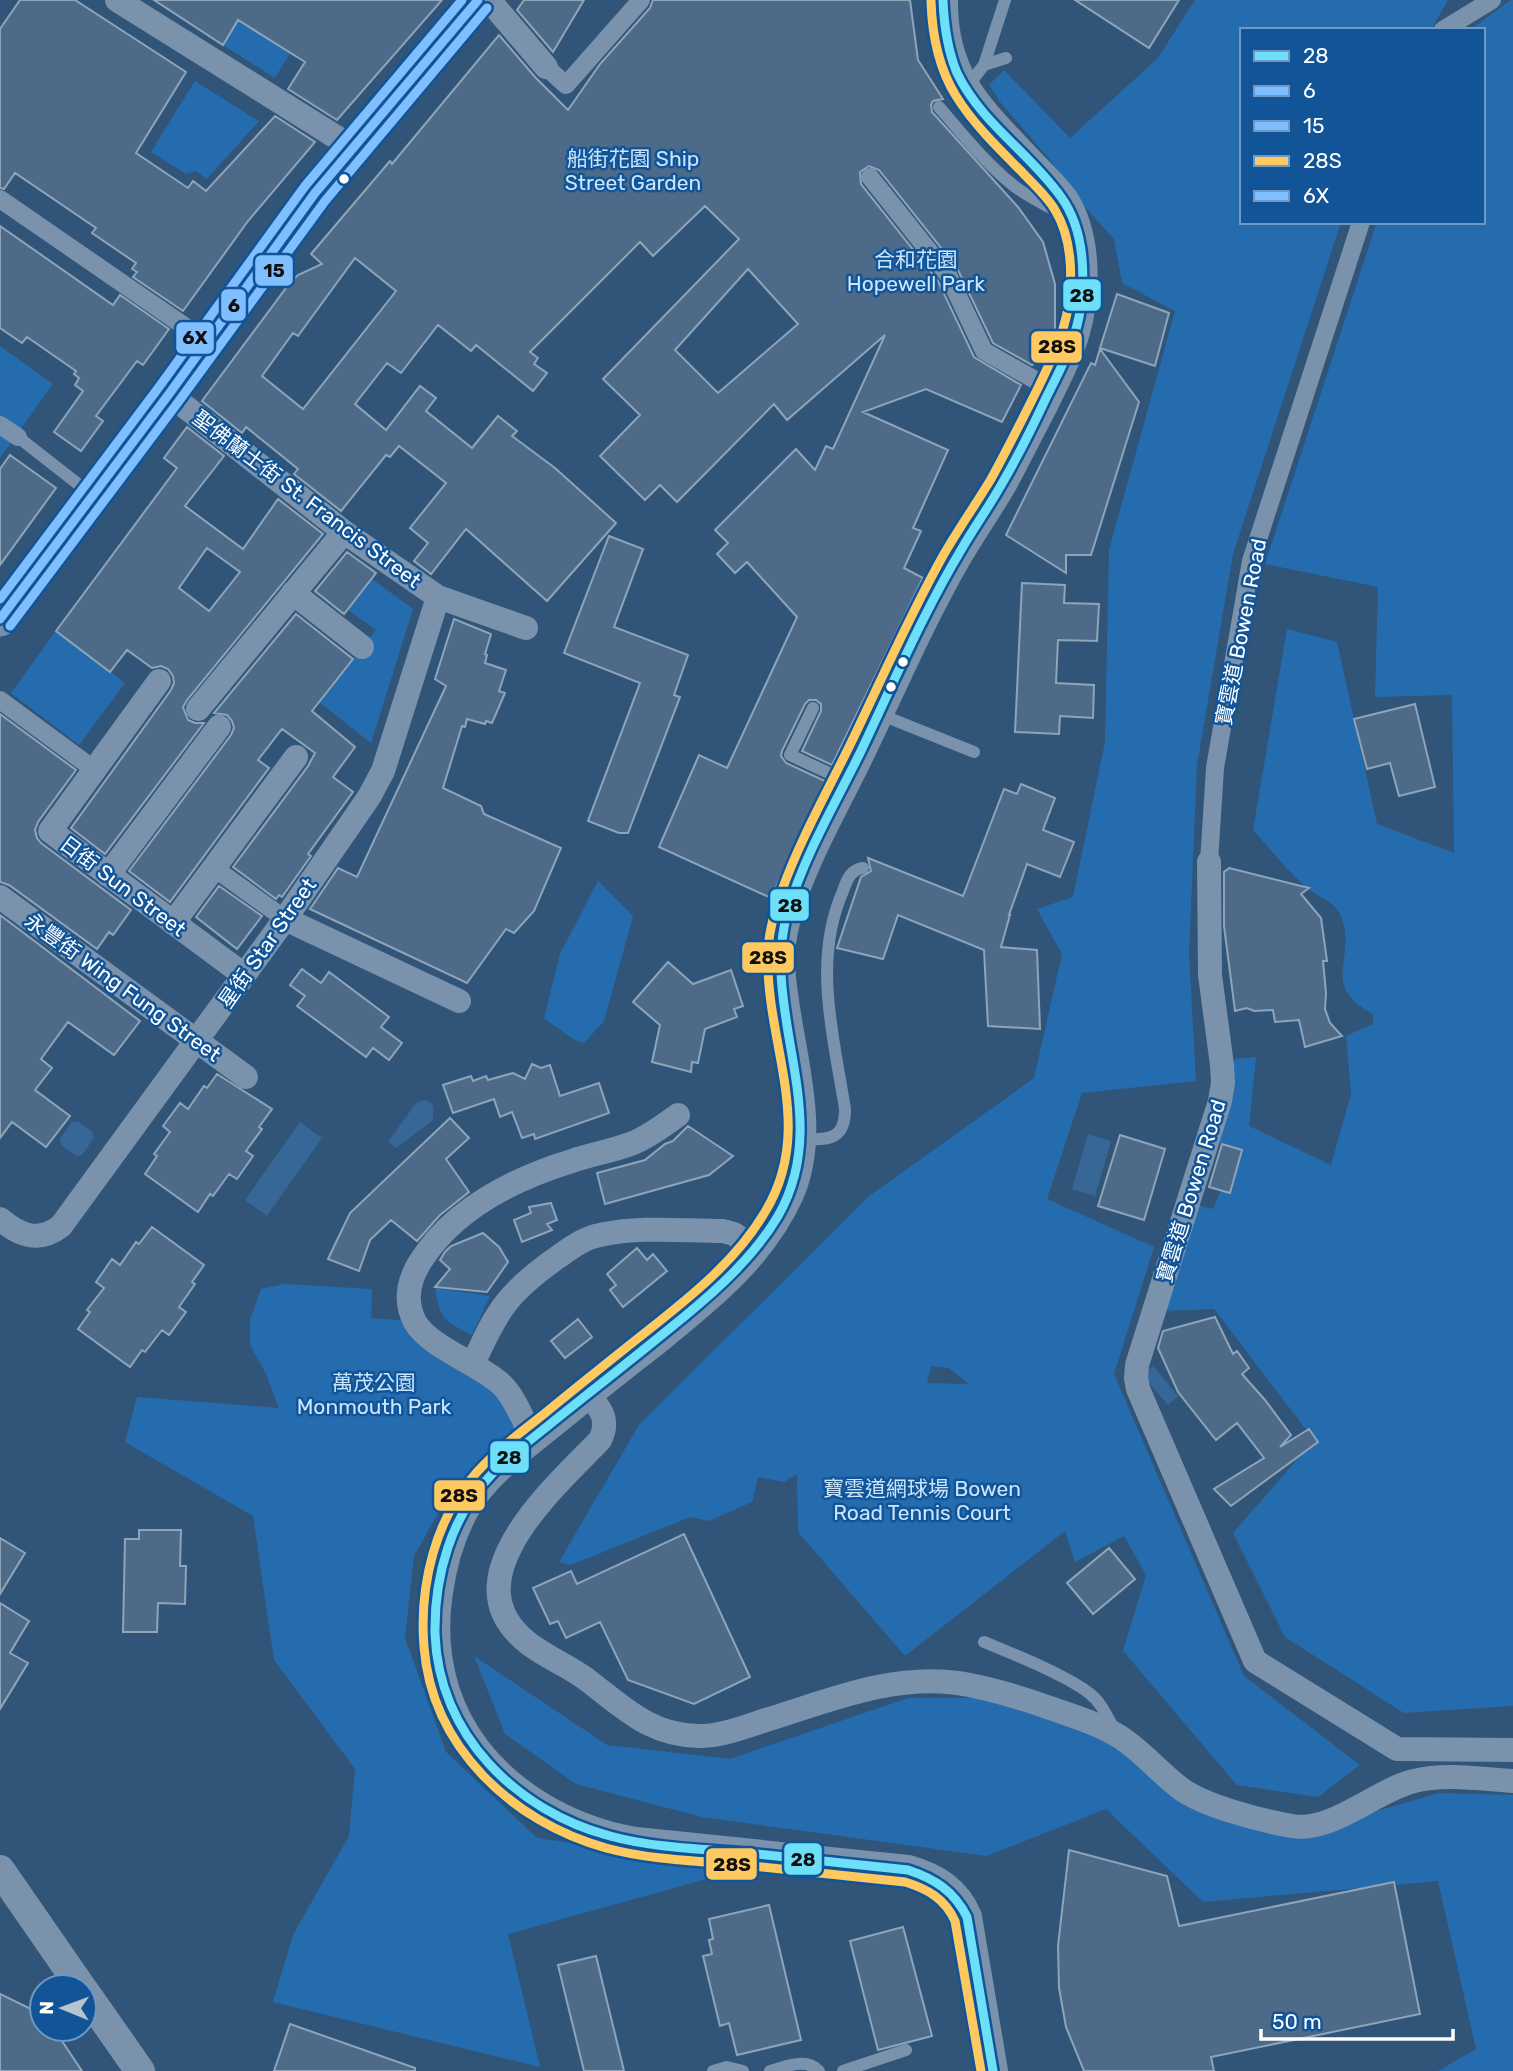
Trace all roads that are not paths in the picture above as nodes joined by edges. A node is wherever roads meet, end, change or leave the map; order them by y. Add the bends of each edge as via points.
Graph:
1 (117, 0) edge
2 (478, 0) edge
3 (489, 0) edge
4 (943, 0) edge
5 (1004, 0) edge
6 (1492, 0) edge
7 (636, 5) edge
8 (1446, 28) edge
9 (1006, 58) dead end
10 (984, 65) junction
11 (546, 67) joint
12 (965, 90) junction
13 (939, 107) dead end
14 (352, 147) junction
15 (870, 177) dead end
16 (0, 199) edge
17 (1073, 219) junction
18 (1360, 224) edge
19 (206, 341) junction
20 (1051, 389) junction
21 (169, 394) junction
22 (0, 425) edge
23 (18, 437) joint
24 (93, 495) junction
25 (344, 531) junction
26 (293, 593) junction
27 (438, 597) junction
28 (0, 619) edge
29 (526, 628) dead end
30 (362, 647) dead end
31 (159, 681) dead end
32 (0, 700) edge
33 (813, 708) dead end
34 (198, 709) dead end
35 (879, 713) junction
36 (219, 727) dead end
37 (974, 752) dead end
38 (296, 757) dead end
39 (84, 762) dead end
40 (846, 781) junction
41 (1209, 862) joint
42 (214, 868) junction
43 (863, 868) dead end
44 (108, 875) junction
45 (0, 897) edge
46 (285, 919) junction
47 (173, 923) junction
48 (244, 975) junction
49 (458, 1001) dead end
50 (197, 1042) junction
51 (246, 1077) dead end
52 (678, 1115) dead end
53 (802, 1140) junction
54 (0, 1219) edge
55 (755, 1249) junction
56 (473, 1364) junction
57 (588, 1394) junction
58 (533, 1438) junction
59 (984, 1642) dead end
60 (1117, 1736) junction
61 (1513, 1750) edge
62 (1513, 1781) edge
63 (0, 1870) edge
64 (72, 1973) edge
65 (98, 2011) edge
66 (906, 2050) dead end
67 (140, 2071) edge
68 (713, 2071) edge
69 (743, 2071) edge
70 (770, 2071) edge
71 (819, 2071) edge
72 (844, 2071) edge
73 (993, 2071) edge

1 - 14 street
2 - 14 main road
3 - 11 street
4 - 12 street via 950,59
5 - 10 lane
6 - 8 street
7 - 11 street via 566,85
9 - 10 lane
10 - 12 lane
12 - 17 street via 1059,195
13 - 17 lane via 1015,187
14 - 19 main road
15 - 20 street via 948,275 984,351
16 - 19 street
17 - 20 street via 1081,256 1081,297 1075,334
18 - 41 street, 寶雲道 Bowen Road via 1251,561 1215,768
19 - 21 main road
20 - 35 street via 1001,486 941,586
21 - 24 main road
21 - 25 street, 聖佛蘭士街 St. Francis Street
22 - 23 street
23 - 24 lane
24 - 28 main road
25 - 26 street
25 - 27 street, 聖佛蘭士街 St. Francis Street
26 - 30 street
26 - 34 street
27 - 29 street, 聖佛蘭士街 St. Francis Street
27 - 46 street, 星街 Star Street via 383,771
31 - 44 street, 日街 Sun Street via 50,831
32 - 39 street
33 - 40 lane via 790,755
35 - 37 lane
35 - 40 street
36 - 44 street
38 - 42 street
40 - 53 street via 799,880 781,946
41 - 61 street, 寶雲道 Bowen Road via 1210,975 1223,1083 1137,1365 1138,1388 1255,1661 1397,1749
42 - 46 street
42 - 47 street
43 - 53 lane via 849,876 826,955 844,1126 832,1137
44 - 47 street, 日街 Sun Street
45 - 50 street, 永豐街 Wing Fung Street
46 - 48 street, 星街 Star Street
46 - 49 street
47 - 48 street, 日街 Sun Street
48 - 50 street, 星街 Star Street
50 - 51 street, 永豐街 Wing Fung Street
50 - 54 street, 星街 Star Street via 61,1226 44,1236 25,1236
52 - 56 street via 632,1143 513,1183 472,1207 439,1236 410,1283 410,1307 424,1333
53 - 55 street via 792,1188
55 - 56 street via 723,1231 618,1232 583,1241 537,1271 506,1300
55 - 57 street via 715,1292
56 - 58 street via 508,1391
57 - 58 street
57 - 60 street via 603,1414 603,1433 518,1531 504,1565 500,1601 519,1636 582,1676 625,1712 669,1731 714,1735 881,1685 929,1681 1009,1694
58 - 73 street via 475,1493 454,1532 440,1580 436,1653 447,1698 469,1741 522,1795 597,1834 908,1870 941,1883 957,1898 967,1917
59 - 60 lane via 1091,1694
60 - 62 street via 1189,1794 1292,1826 1317,1825 1424,1778
63 - 64 street
65 - 67 street
66 - 72 lane
68 - 69 lane via 727,2067
70 - 71 lane via 801,2062

